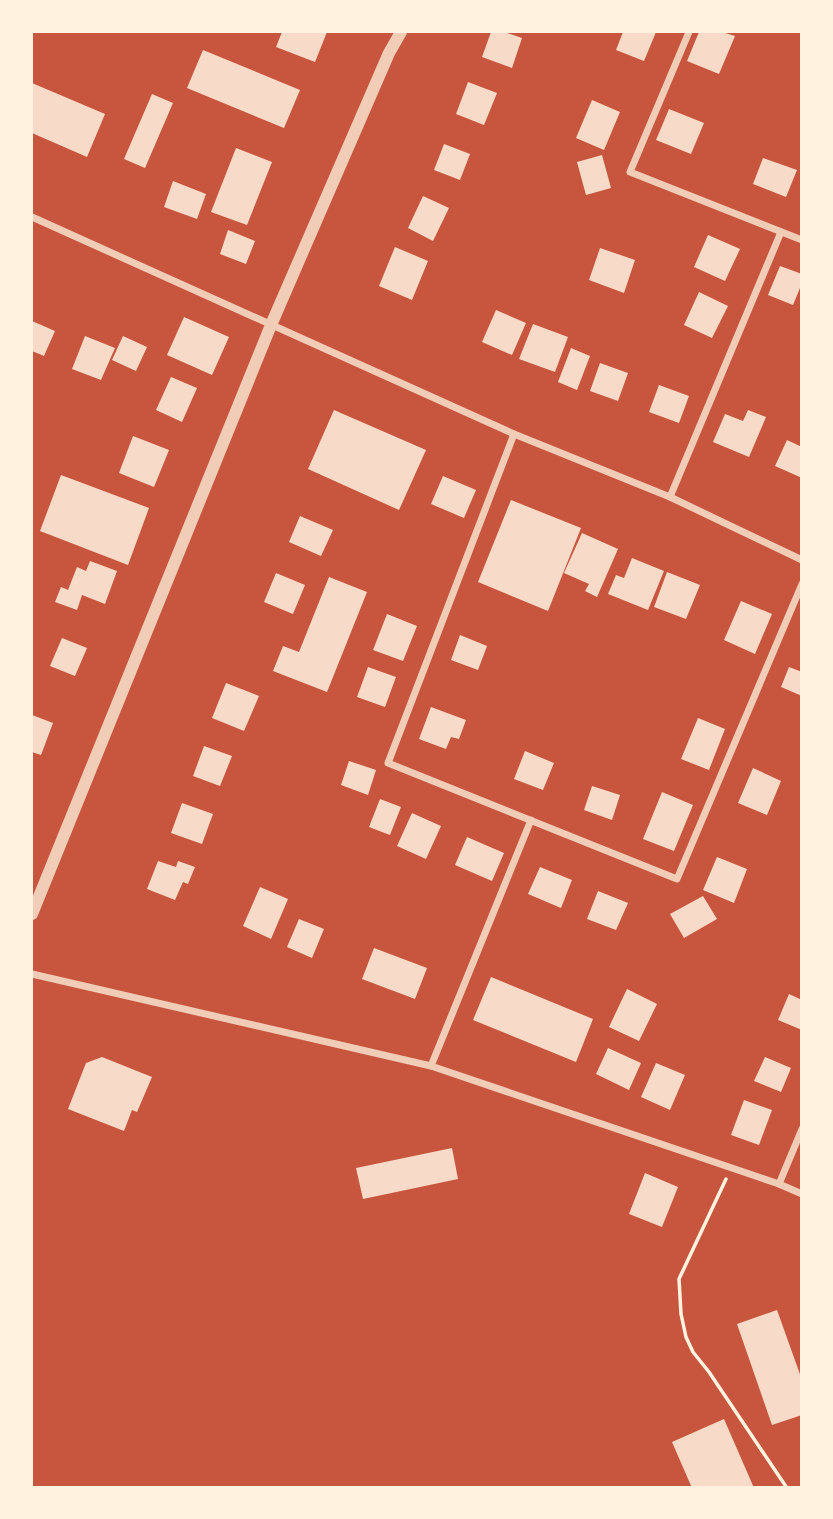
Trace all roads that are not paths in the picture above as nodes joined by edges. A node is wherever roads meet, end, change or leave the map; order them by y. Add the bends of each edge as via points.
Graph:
1 (401, 32) edge
2 (689, 32) edge
3 (32, 218) edge
4 (781, 232) junction
5 (802, 240) edge
6 (271, 325) junction
7 (514, 434) junction
8 (670, 497) junction
9 (802, 560) edge
10 (802, 584) edge
11 (531, 820) junction
12 (32, 914) edge
13 (32, 974) edge
14 (430, 1066) junction
15 (802, 1129) edge
16 (779, 1184) junction
17 (802, 1194) edge

1 - 6 street
2 - 4 street via 630,172
3 - 6 street
4 - 5 street
4 - 8 street
6 - 7 street
6 - 12 street
7 - 8 street
7 - 11 street via 388,763
8 - 9 street
10 - 11 street via 677,879
11 - 14 street
13 - 14 street
14 - 16 street
15 - 16 street
16 - 17 street

